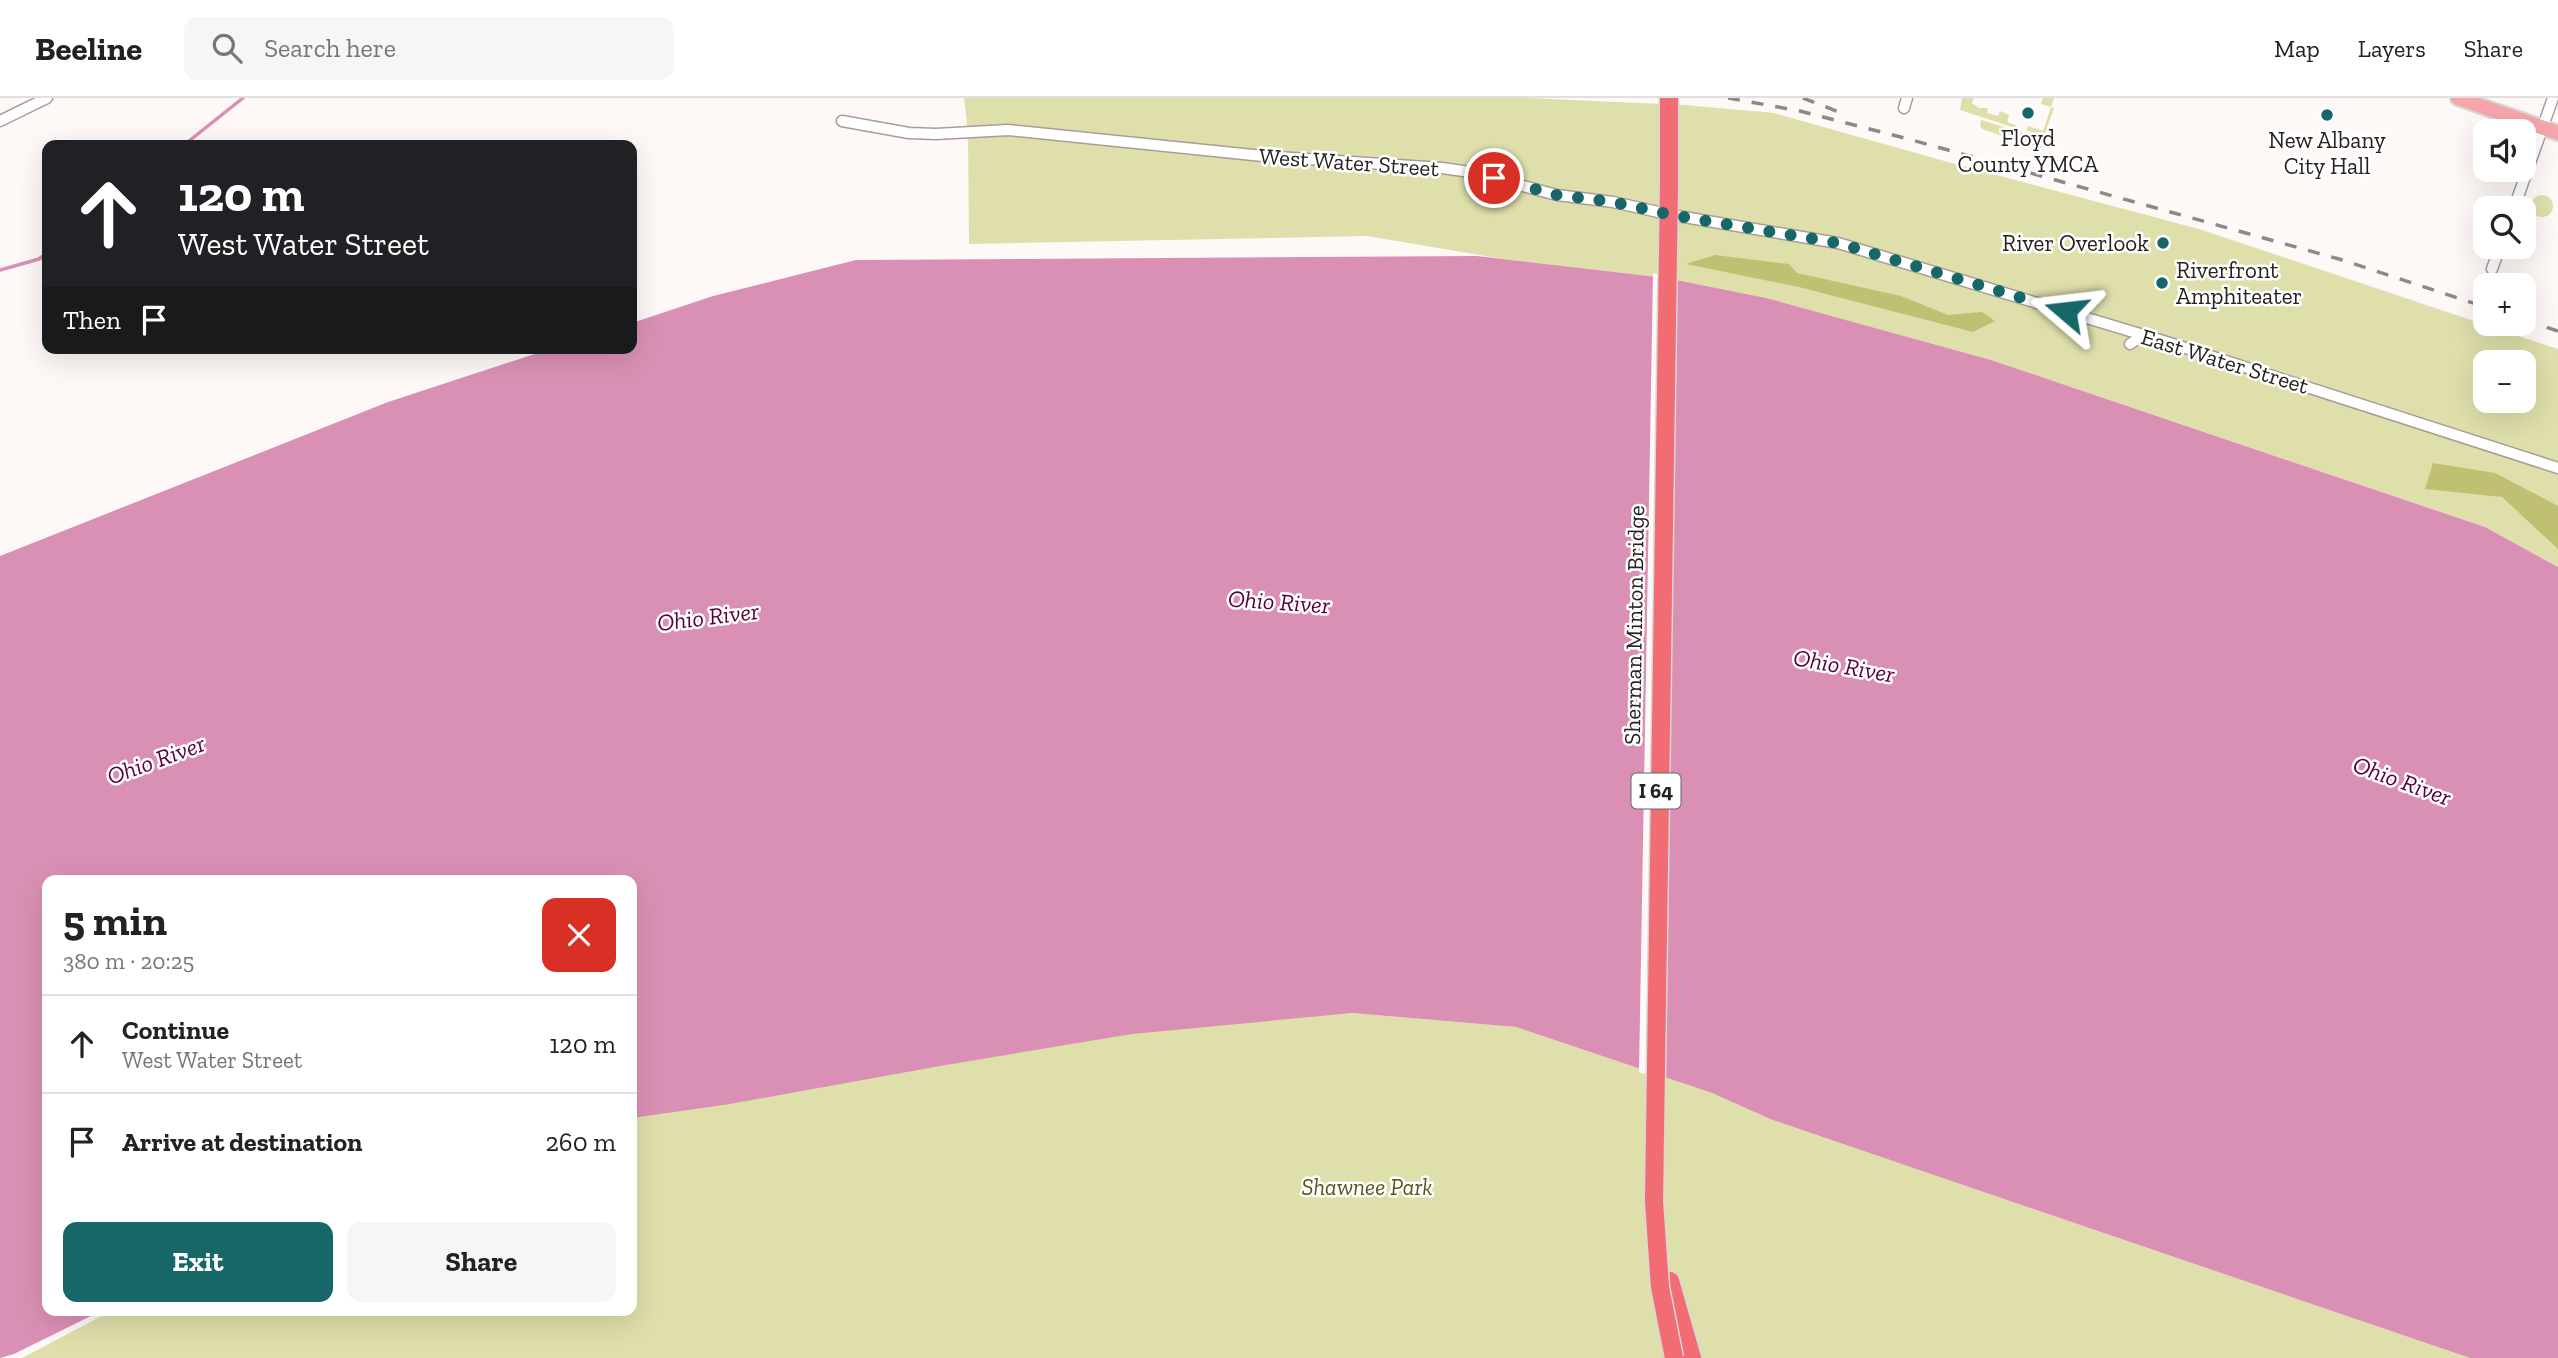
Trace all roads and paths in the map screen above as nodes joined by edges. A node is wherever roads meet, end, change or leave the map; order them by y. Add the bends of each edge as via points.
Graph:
1 (47, 98) edge
2 (1669, 98) edge
3 (2458, 98) edge
4 (2553, 98) edge
5 (0, 121) edge
6 (842, 121) dead end
7 (2543, 127) junction
8 (2558, 132) edge
9 (2518, 196) edge
10 (1891, 258) joint
11 (2496, 259) edge
12 (2492, 269) dead end
13 (2143, 335) junction
14 (2130, 344) dead end
15 (2558, 468) edge
16 (1667, 1358) edge
17 (1674, 1358) edge
18 (1692, 1358) edge

1 - 5 street
2 - 16 highway, Sherman Minton Bridge / I 64, bridge via 1649,1074 1653,1278
2 - 17 highway, bridge via 1654,1202 1660,1287
2 - 18 highway, Sherman Minton Bridge / I 64, bridge via 1650,1095 1662,1242
3 - 7 main road
4 - 7 street
6 - 10 street, West Water Street via 909,133 1008,130 1263,156 1441,168 1557,195 1838,243
7 - 8 main road
7 - 9 street
10 - 13 street, East Water Street
11 - 12 street
13 - 14 street
13 - 15 street, East Water Street

